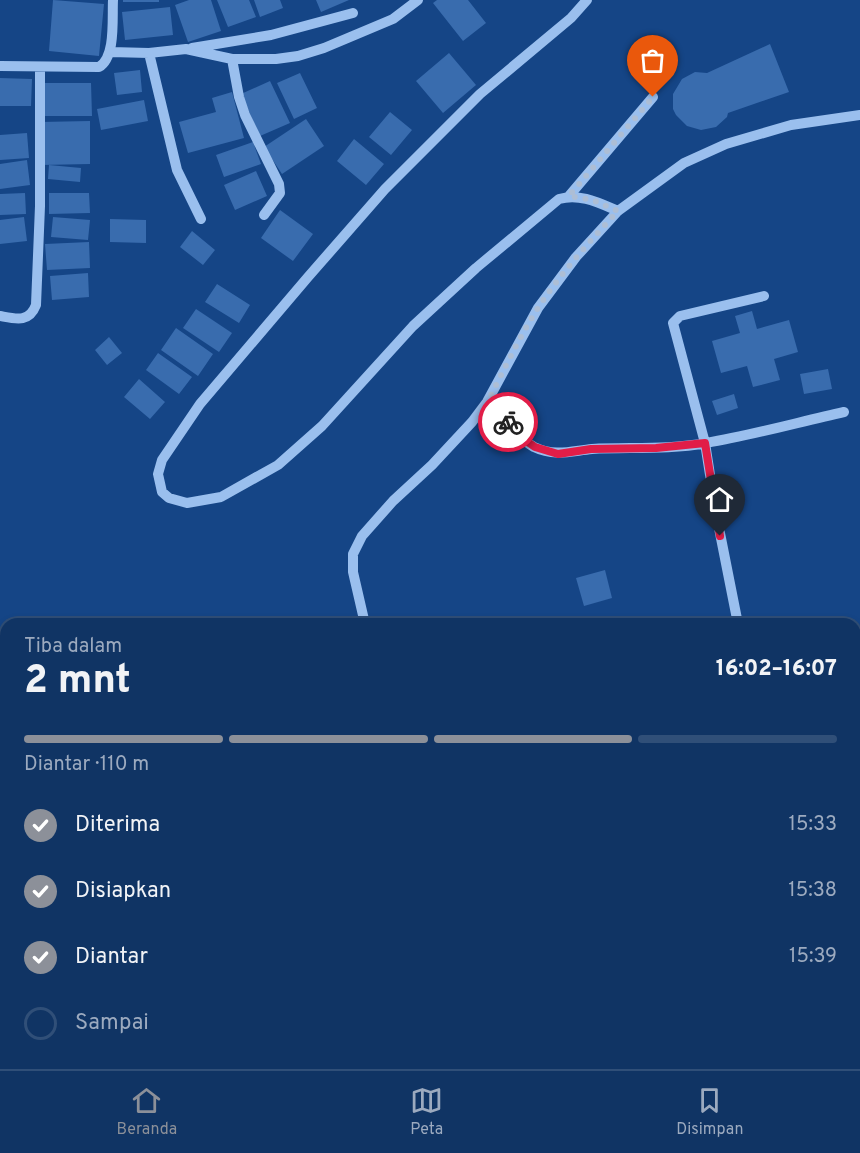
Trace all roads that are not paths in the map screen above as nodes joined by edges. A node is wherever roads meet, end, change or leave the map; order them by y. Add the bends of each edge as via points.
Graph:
1 (113, 0) edge
2 (418, 0) edge
3 (587, 0) edge
4 (353, 13) dead end
5 (186, 50) junction
6 (111, 52) junction
7 (149, 53) junction
8 (232, 59) junction
9 (0, 66) edge
10 (40, 67) junction
11 (653, 97) dead end
12 (860, 115) edge
13 (569, 196) junction
14 (618, 211) junction
15 (264, 214) dead end
16 (201, 219) dead end
17 (764, 296) dead end
18 (0, 316) edge
19 (491, 395) junction
20 (844, 411) dead end
21 (705, 443) junction
22 (364, 618) edge
23 (737, 618) edge

1 - 6 street
2 - 8 street via 393,19 324,48 276,59
3 - 13 street via 480,94 385,189 308,277 200,404 168,451 158,474 162,492 186,503 221,497 278,465 322,426 413,326 550,207
4 - 5 street via 271,35
5 - 7 street
5 - 8 street
6 - 7 street
6 - 10 street via 99,67
7 - 16 street via 177,170
8 - 15 street via 245,115 279,184 280,193
9 - 10 street
10 - 18 street via 36,305 27,318
11 - 13 street
12 - 14 street via 791,124 726,144 684,163
13 - 14 street
14 - 19 street via 576,257 538,308
17 - 21 street via 680,316 673,324
19 - 21 street via 522,438 558,454
19 - 22 street via 472,422 362,536 353,555 353,572
20 - 21 street
21 - 23 street

